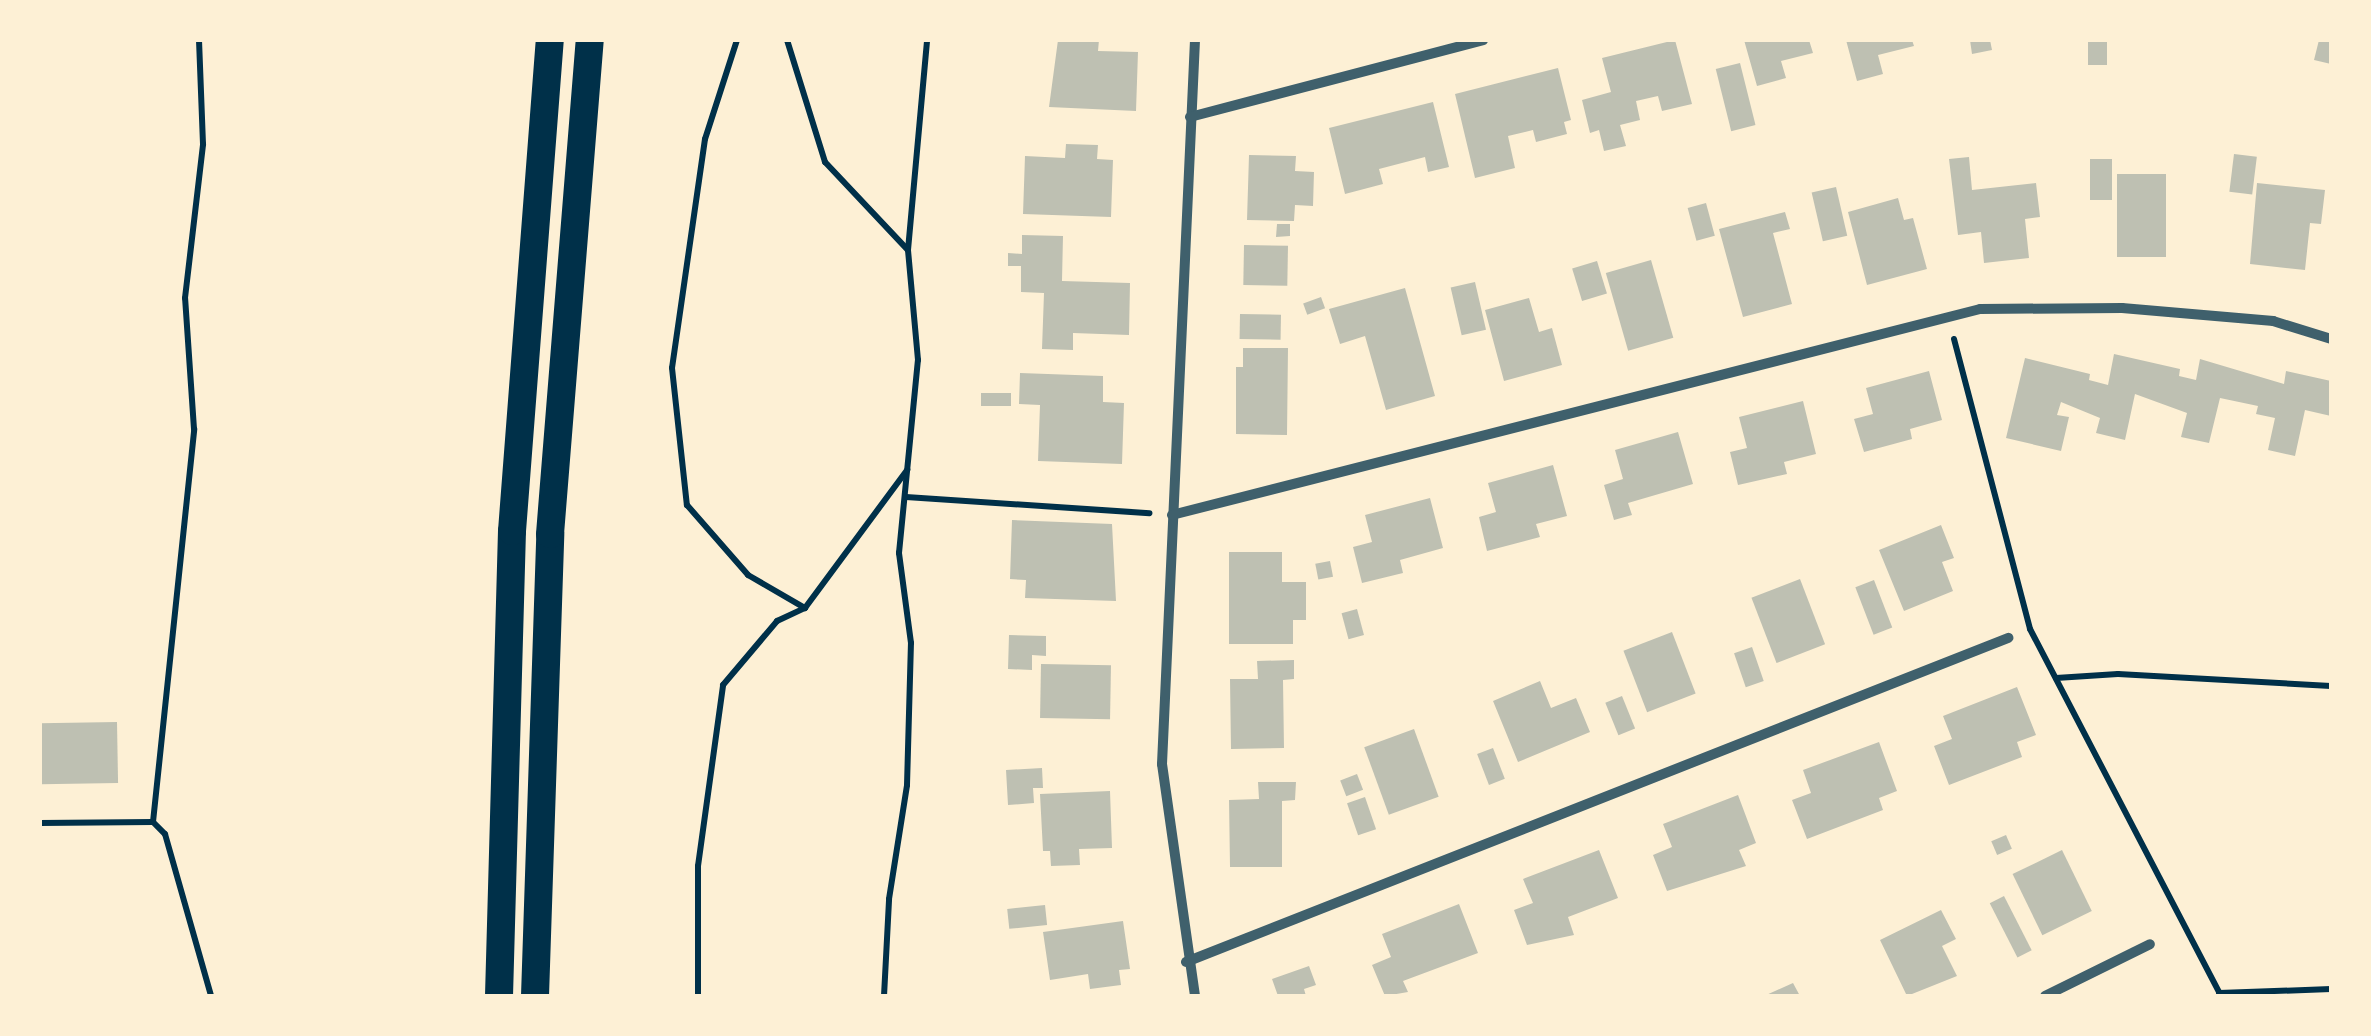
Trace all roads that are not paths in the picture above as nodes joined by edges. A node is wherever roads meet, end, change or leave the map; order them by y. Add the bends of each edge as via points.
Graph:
1 (550, 40) edge
2 (590, 40) edge
3 (1195, 40) edge
4 (1483, 40) edge
5 (1190, 117) junction
6 (2331, 338) edge
7 (1172, 515) junction
8 (2008, 638) dead end
9 (2150, 944) dead end
10 (1186, 962) junction
11 (499, 996) edge
12 (535, 996) edge
13 (1195, 996) edge
14 (2045, 996) edge

1 - 11 highway via 512,532
2 - 12 highway via 550,534
3 - 5 street
4 - 5 street
5 - 7 street
6 - 7 street via 2273,321 2122,308 1980,308
7 - 10 street via 1162,764
8 - 10 street
9 - 14 street
10 - 13 street

